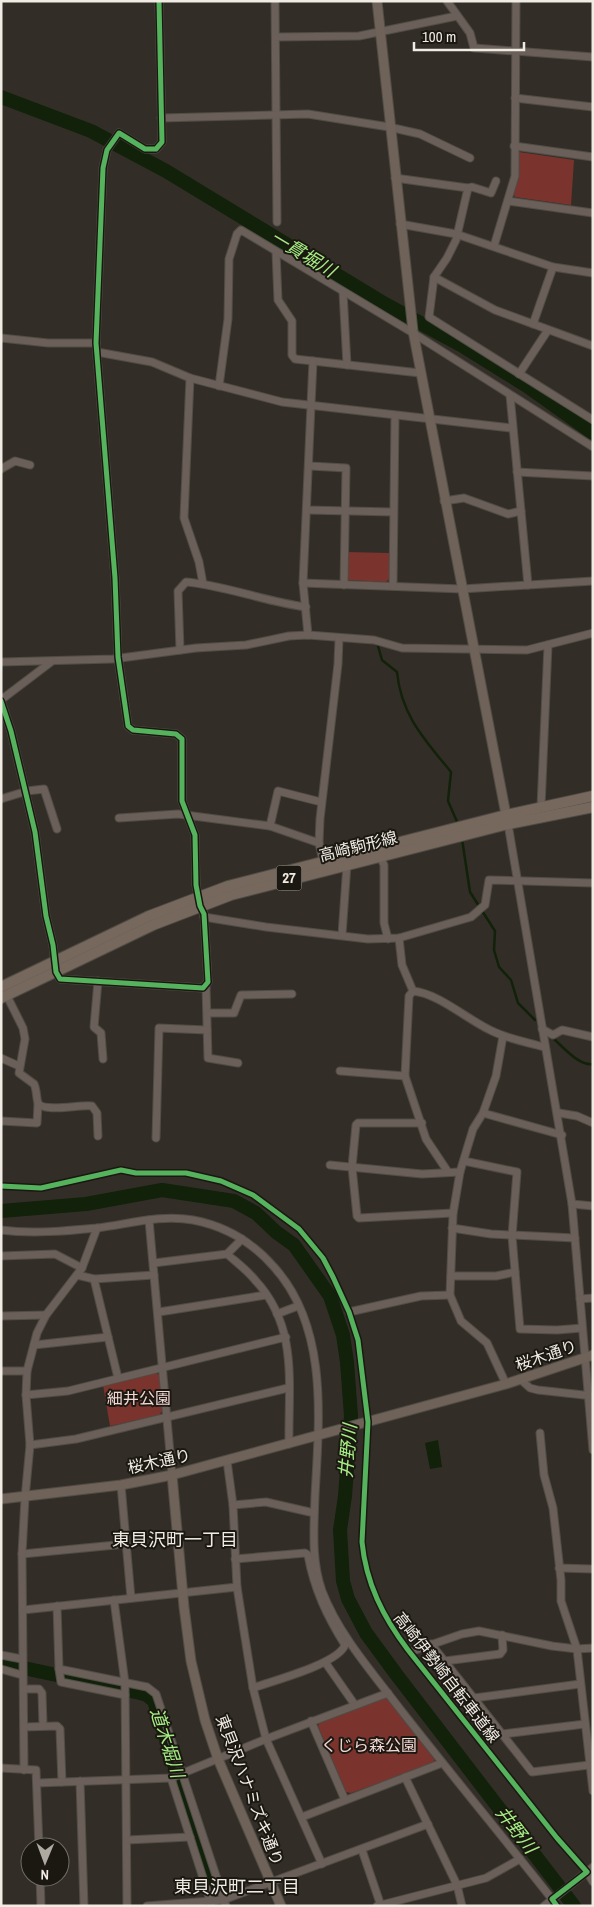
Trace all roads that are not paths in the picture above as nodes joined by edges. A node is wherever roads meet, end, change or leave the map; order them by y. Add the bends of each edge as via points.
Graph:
1 (159, 1) edge
2 (275, 1) edge
3 (377, 1) edge
4 (447, 1) edge
5 (516, 1) edge
6 (457, 16) junction
7 (380, 30) junction
8 (276, 38) junction
9 (515, 52) junction
10 (593, 57) edge
11 (515, 98) junction
12 (593, 107) edge
13 (277, 114) junction
14 (162, 118) junction
15 (389, 127) junction
16 (514, 146) junction
17 (593, 157) edge
18 (470, 158) dead end
19 (395, 178) junction
20 (496, 181) dead end
21 (468, 188) junction
22 (508, 201) junction
23 (593, 213) edge
24 (277, 222) dead end
25 (400, 224) junction
26 (456, 234) junction
27 (494, 246) junction
28 (276, 252) junction
29 (553, 267) junction
30 (593, 273) edge
31 (434, 277) junction
32 (343, 292) junction
33 (533, 324) junction
34 (548, 330) junction
35 (413, 332) junction
36 (1, 338) edge
37 (96, 343) junction
38 (593, 346) edge
39 (97, 352) junction
40 (313, 361) junction
41 (347, 365) junction
42 (420, 373) junction
43 (519, 374) junction
44 (190, 378) junction
45 (219, 386) junction
46 (510, 395) junction
47 (310, 405) junction
48 (395, 416) junction
49 (428, 420) junction
50 (593, 420) edge
51 (511, 428) junction
52 (593, 447) edge
53 (30, 465) dead end
54 (310, 466) junction
55 (1, 469) edge
56 (517, 472) junction
57 (593, 476) edge
58 (444, 501) junction
59 (306, 510) junction
60 (344, 510) junction
61 (521, 511) junction
62 (393, 512) junction
63 (593, 582) edge
64 (303, 583) junction
65 (203, 584) junction
66 (344, 585) junction
67 (528, 585) junction
68 (393, 586) junction
69 (462, 589) junction
70 (306, 607) junction
71 (593, 633) edge
72 (308, 635) junction
73 (339, 639) junction
74 (548, 645) junction
75 (474, 648) junction
76 (180, 650) junction
77 (118, 658) junction
78 (52, 661) junction
79 (1, 662) edge
80 (1, 700) edge
81 (27, 791) junction
82 (593, 796) edge
83 (1, 799) edge
84 (322, 802) junction
85 (541, 807) junction
86 (593, 807) edge
87 (190, 817) junction
88 (119, 818) dead end
89 (507, 819) junction
90 (270, 826) junction
91 (57, 829) dead end
92 (319, 843) junction
93 (380, 856) junction
94 (323, 861) junction
95 (347, 864) junction
96 (518, 880) junction
97 (593, 883) edge
98 (199, 901) junction
99 (204, 916) junction
100 (342, 935) junction
101 (399, 938) junction
102 (388, 939) junction
103 (56, 961) junction
104 (56, 972) junction
105 (98, 981) junction
106 (206, 986) junction
107 (413, 990) junction
108 (3, 993) edge
109 (292, 994) dead end
110 (208, 1013) junction
111 (542, 1029) junction
112 (207, 1030) junction
113 (503, 1036) junction
114 (593, 1037) edge
115 (544, 1046) junction
116 (1, 1058) edge
117 (104, 1059) dead end
118 (238, 1062) dead end
119 (19, 1066) junction
120 (340, 1070) dead end
121 (405, 1076) junction
122 (38, 1104) junction
123 (483, 1113) junction
124 (559, 1113) junction
125 (1, 1121) edge
126 (422, 1123) junction
127 (593, 1123) edge
128 (562, 1135) junction
129 (98, 1136) dead end
130 (156, 1138) dead end
131 (464, 1161) junction
132 (330, 1165) dead end
133 (352, 1167) junction
134 (448, 1172) junction
135 (460, 1172) junction
136 (572, 1204) junction
137 (593, 1206) edge
138 (453, 1213) junction
139 (149, 1220) junction
140 (97, 1228) junction
141 (452, 1228) junction
142 (1, 1230) edge
143 (512, 1236) junction
144 (574, 1238) junction
145 (242, 1239) junction
146 (227, 1254) junction
147 (1, 1256) edge
148 (154, 1263) junction
149 (82, 1268) junction
150 (515, 1272) junction
151 (77, 1275) junction
152 (154, 1275) junction
153 (451, 1276) junction
154 (94, 1279) junction
155 (266, 1294) junction
156 (450, 1296) junction
157 (593, 1298) edge
158 (580, 1299) junction
159 (298, 1306) junction
160 (159, 1312) junction
161 (349, 1312) dead end
162 (277, 1314) junction
163 (46, 1315) junction
164 (1, 1316) edge
165 (582, 1328) junction
166 (108, 1337) junction
167 (286, 1337) junction
168 (34, 1344) junction
169 (588, 1357) edge
170 (162, 1366) junction
171 (27, 1371) junction
172 (1, 1372) edge
173 (118, 1378) junction
174 (520, 1380) junction
175 (506, 1384) junction
176 (288, 1388) junction
177 (26, 1395) junction
178 (590, 1395) edge
179 (167, 1417) junction
180 (540, 1433) dead end
181 (319, 1435) junction
182 (30, 1444) junction
183 (289, 1444) junction
184 (593, 1450) edge
185 (227, 1461) junction
186 (172, 1474) junction
187 (120, 1485) junction
188 (25, 1498) junction
189 (1, 1499) edge
190 (233, 1506) junction
191 (314, 1513) junction
192 (126, 1544) junction
193 (22, 1554) junction
194 (235, 1559) junction
195 (559, 1568) junction
196 (593, 1569) edge
197 (237, 1587) junction
198 (183, 1594) junction
199 (131, 1598) junction
200 (114, 1600) junction
201 (57, 1606) junction
202 (23, 1610) junction
203 (502, 1635) junction
204 (432, 1644) junction
205 (593, 1648) edge
206 (577, 1649) junction
207 (410, 1652) dead end
208 (1, 1655) edge
209 (22, 1659) junction
210 (445, 1661) junction
211 (325, 1662) junction
212 (1, 1669) edge
213 (60, 1674) junction
214 (22, 1675) junction
215 (125, 1683) junction
216 (580, 1684) junction
217 (253, 1688) junction
218 (24, 1689) junction
219 (388, 1693) junction
220 (125, 1695) junction
221 (474, 1698) junction
222 (354, 1705) junction
223 (311, 1722) junction
224 (585, 1724) junction
225 (43, 1725) junction
226 (24, 1727) junction
227 (503, 1734) junction
228 (266, 1739) junction
229 (218, 1759) junction
230 (442, 1763) junction
231 (589, 1765) junction
232 (1, 1768) edge
233 (24, 1770) junction
234 (182, 1775) junction
235 (405, 1777) junction
236 (172, 1778) junction
237 (125, 1780) junction
238 (80, 1781) junction
239 (62, 1782) junction
240 (37, 1783) junction
241 (593, 1791) edge
242 (345, 1800) junction
243 (302, 1817) junction
244 (428, 1824) junction
245 (39, 1837) edge
246 (190, 1837) junction
247 (128, 1840) junction
248 (362, 1850) junction
249 (520, 1859) junction
250 (322, 1864) junction
251 (590, 1870) edge
252 (270, 1882) junction
253 (593, 1882) edge
254 (457, 1885) junction
255 (40, 1887) edge
256 (553, 1899) junction
257 (225, 1903) edge
258 (211, 1904) edge
259 (380, 1905) edge
260 (41, 1906) edge
261 (84, 1906) edge
262 (127, 1906) edge
263 (147, 1906) edge
264 (281, 1906) edge
265 (462, 1906) edge
266 (544, 1906) edge

1 - 14 street
2 - 8 street
3 - 7 street
4 - 6 street
5 - 9 street
6 - 7 street
6 - 9 street via 470,33 474,48
7 - 8 street via 352,37
7 - 15 street
8 - 13 street
9 - 10 street
9 - 11 street
11 - 12 street
11 - 16 street
13 - 14 street
13 - 15 street via 308,114
13 - 24 street
14 - 37 street via 162,142 156,149 148,150 119,133 108,148 100,189
15 - 18 street via 420,134
15 - 19 street
16 - 17 street
16 - 22 street via 515,176
19 - 21 street
19 - 25 street
20 - 21 street via 491,193
21 - 26 street
22 - 23 street
22 - 27 street
25 - 26 street
25 - 35 street
26 - 27 street
26 - 31 street via 447,258
27 - 29 street
28 - 32 street
28 - 40 street via 278,300 292,321 292,355 295,359
28 - 45 street via 241,230 237,234 229,259 228,319
29 - 30 street
29 - 33 street
31 - 33 street via 495,310
31 - 43 street via 429,317
32 - 35 street
32 - 41 street
33 - 34 street
34 - 38 street
34 - 43 street
35 - 42 street
35 - 46 street
36 - 37 street via 48,343
37 - 39 street
39 - 44 street via 152,362
39 - 77 street
40 - 41 street
40 - 47 street
41 - 42 street
42 - 49 street
43 - 50 street
44 - 45 street
44 - 65 street via 184,518
45 - 47 street via 282,402
46 - 51 street
46 - 52 street
47 - 48 street
47 - 54 street
48 - 49 street
48 - 62 street
49 - 51 street
49 - 58 street
51 - 56 street
53 - 55 street via 15,461
54 - 59 street
54 - 60 street via 346,468
56 - 57 street
56 - 61 street
58 - 61 street via 464,498 508,514
58 - 69 street
59 - 60 street
59 - 64 street
60 - 62 street
60 - 66 street
61 - 67 street
62 - 68 street
63 - 67 street
64 - 66 street
64 - 70 street
65 - 70 street via 274,603
65 - 76 street via 186,582 179,588
66 - 68 street
67 - 69 street
68 - 69 street
69 - 75 street
70 - 72 street
71 - 74 street
72 - 73 street
72 - 76 street via 246,646
73 - 75 street via 374,640 402,648
73 - 84 street
74 - 75 street via 527,650
74 - 85 street
75 - 89 street
76 - 77 street
77 - 78 street
77 - 87 street via 130,729 181,736 182,801
78 - 79 street
78 - 80 street
80 - 81 street
81 - 83 street
81 - 91 street via 44,789
81 - 103 street
82 - 85 main road, 高崎駒形線 / 27
84 - 90 street via 278,791
84 - 92 street
85 - 89 main road, 高崎駒形線 / 27
86 - 89 main road, 高崎駒形線 / 27
87 - 88 street via 178,814
87 - 90 street
87 - 98 street via 195,835
89 - 93 main road, 高崎駒形線 / 27
89 - 94 main road, 高崎駒形線 / 27
89 - 96 street
90 - 92 street
92 - 94 street
93 - 95 main road, 高崎駒形線 / 27
93 - 102 street via 384,865 384,923
94 - 98 main road, 高崎駒形線 / 27 via 228,886
95 - 98 main road, 高崎駒形線 / 27
95 - 100 street
96 - 97 street
96 - 101 street via 489,880 485,905 471,916
96 - 111 street
98 - 99 street
98 - 103 main road, 高崎駒形線 / 27 via 149,916
98 - 104 main road, 高崎駒形線 / 27
99 - 100 street via 299,932
99 - 106 street
100 - 102 street
101 - 102 street
101 - 107 street via 402,966
103 - 104 street
103 - 108 main road, 高崎駒形線 / 27
104 - 105 street via 60,979
104 - 108 main road, 高崎駒形線 / 27
105 - 106 street via 196,989
105 - 117 street via 94,1027 101,1033
106 - 110 street
107 - 113 street via 432,995 462,1016
107 - 121 street via 409,996
108 - 119 street via 24,1028
109 - 110 street via 241,996 234,1013
110 - 112 street
111 - 114 street via 553,1036 562,1030
111 - 115 street
112 - 118 street via 208,1058
112 - 130 street via 159,1028
113 - 115 street
113 - 123 street via 496,1076
115 - 124 street
116 - 119 street
119 - 122 street via 19,1073 34,1084
120 - 121 street
121 - 126 street
122 - 125 street via 36,1123
122 - 129 street via 56,1109 83,1104 92,1106 97,1113
123 - 128 street
123 - 131 street via 473,1129
124 - 127 street
124 - 128 street
126 - 133 street via 358,1123
126 - 134 street via 426,1139
128 - 136 street
131 - 135 street
131 - 143 street via 517,1172
132 - 133 street
133 - 134 street via 422,1174
133 - 138 street via 359,1218
134 - 135 street
135 - 138 street
136 - 137 street
136 - 144 street
138 - 141 street
139 - 140 street
139 - 145 street via 182,1218 208,1223
139 - 148 street
140 - 142 street
140 - 149 street
141 - 143 street
141 - 153 street
143 - 144 street
143 - 150 street
144 - 158 street
145 - 146 street
145 - 159 street via 263,1254 280,1273
146 - 148 street
146 - 155 street
147 - 149 street via 55,1254
148 - 152 street
149 - 151 street
150 - 153 street via 496,1276
150 - 165 street via 520,1328
151 - 154 street
151 - 163 street
152 - 154 street
152 - 160 street
153 - 156 street
154 - 166 street
155 - 160 street
155 - 162 street
156 - 161 street via 421,1296
156 - 175 street via 461,1320 487,1343
157 - 158 street
158 - 165 street
159 - 162 street
159 - 181 street via 315,1357
160 - 170 street
162 - 167 street
163 - 164 street
163 - 168 street
165 - 169 street
166 - 168 street
166 - 173 street
167 - 170 street
167 - 176 street
168 - 171 street
169 - 174 street, 桜木通り
169 - 178 street
170 - 173 street
170 - 179 street
171 - 172 street
171 - 177 street
173 - 177 street via 68,1391
174 - 175 street, 桜木通り
174 - 178 street via 538,1390
175 - 181 street, 桜木通り
176 - 179 street
176 - 183 street
177 - 182 street
178 - 184 street
179 - 182 street via 76,1439
179 - 186 street
180 - 195 street
181 - 183 street, 桜木通り
181 - 191 street
182 - 188 street
183 - 185 street, 桜木通り
185 - 186 street, 桜木通り
185 - 190 street
186 - 187 street, 桜木通り
186 - 198 street, 東貝沢ハナミズキ通り
187 - 188 street, 桜木通り
187 - 192 street
188 - 189 street, 桜木通り
188 - 193 street
190 - 191 street via 266,1502
190 - 194 street
191 - 219 street via 314,1556 322,1590 344,1633
192 - 193 street
192 - 199 street
193 - 202 street
194 - 197 street
194 - 211 street via 305,1553 308,1556 316,1592 345,1645 343,1650
195 - 196 street
195 - 206 street via 561,1601
197 - 198 street
197 - 217 street
198 - 199 street
198 - 229 street, 東貝沢ハナミズキ通り via 191,1661
199 - 200 street
200 - 201 street
200 - 215 street
201 - 202 street
201 - 213 street
202 - 209 street
203 - 204 street via 472,1632
203 - 206 street
203 - 210 street via 504,1650 500,1654
204 - 207 street
204 - 210 street
205 - 206 street
206 - 216 street
208 - 209 street
209 - 214 street
210 - 221 street
211 - 217 street
211 - 222 street
212 - 214 street
213 - 215 street
213 - 220 street via 61,1682
214 - 218 street
215 - 220 street
215 - 234 street via 147,1687 156,1694
216 - 221 street
216 - 224 street
217 - 228 street
218 - 225 street via 39,1689 42,1693
218 - 226 street
219 - 222 street
219 - 230 street
220 - 237 street
221 - 227 street
222 - 223 street
223 - 228 street
223 - 242 street
224 - 227 street
224 - 231 street
225 - 226 street
225 - 239 street via 60,1729
226 - 233 street
227 - 231 street via 532,1772
228 - 229 street
228 - 243 street
229 - 234 street
229 - 252 street, 東貝沢ハナミズキ通り
230 - 235 street
230 - 249 street
231 - 241 street
232 - 233 street
233 - 240 street via 36,1770
234 - 236 street
234 - 257 street
235 - 242 street
235 - 244 street
236 - 237 street
236 - 246 street
237 - 238 street
237 - 247 street
238 - 239 street
238 - 261 street
239 - 240 street
240 - 245 street
242 - 243 street
243 - 250 street
244 - 248 street
244 - 254 street
246 - 247 street
246 - 258 street
247 - 262 street
248 - 250 street
248 - 259 street
249 - 254 street via 486,1878
249 - 256 street
250 - 252 street
251 - 253 street
251 - 256 street
252 - 257 street
252 - 264 street, 東貝沢ハナミズキ通り
254 - 259 street
254 - 265 street
255 - 260 street
256 - 266 street
257 - 258 street
258 - 263 street

